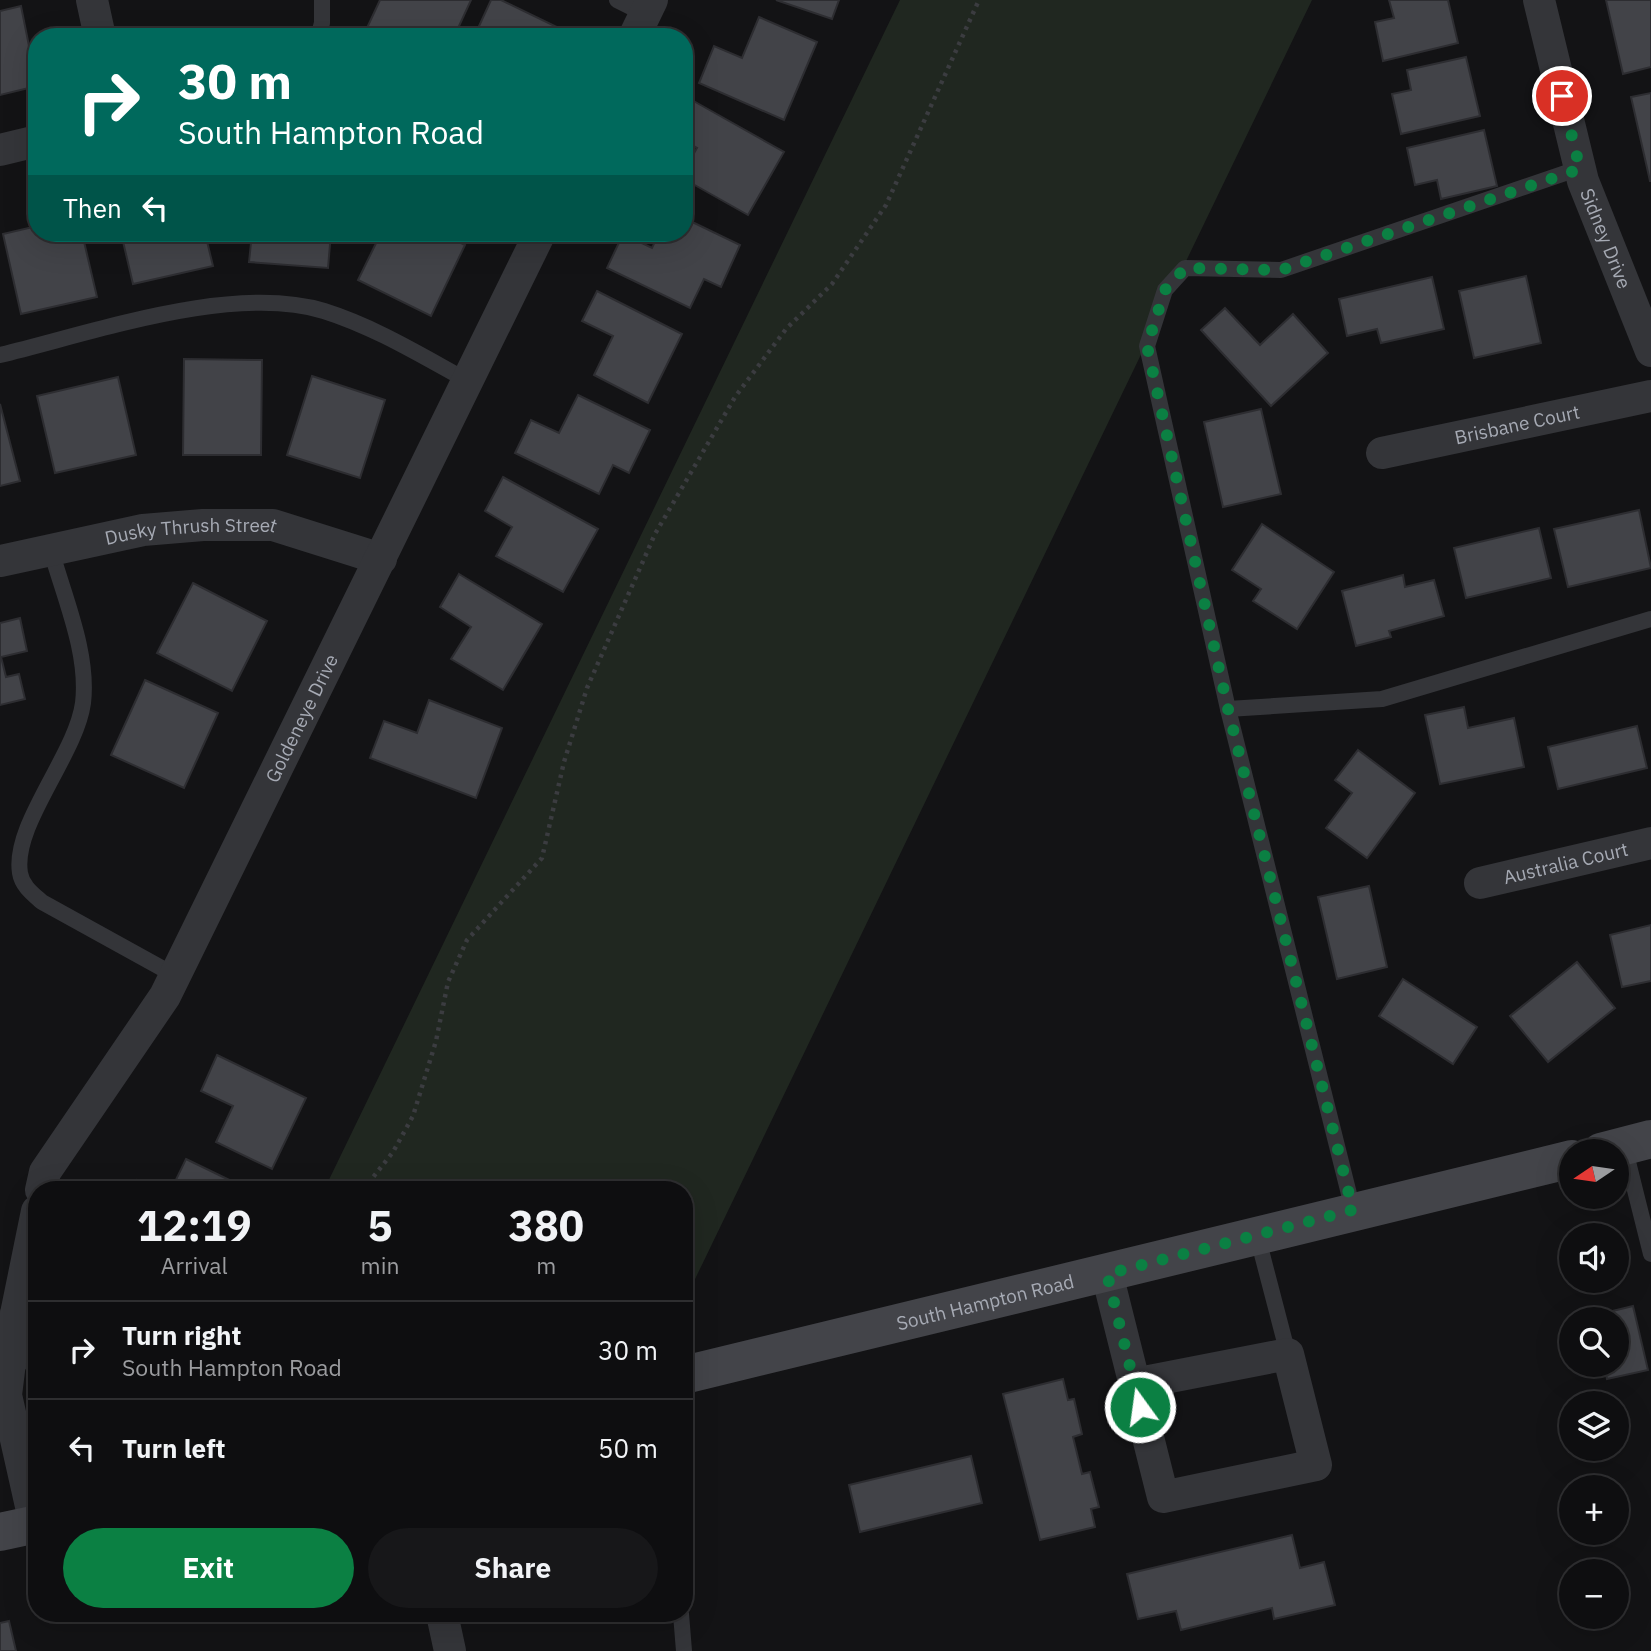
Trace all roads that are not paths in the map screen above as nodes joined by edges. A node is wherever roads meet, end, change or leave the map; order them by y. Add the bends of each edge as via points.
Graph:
1 (92, 0) edge
2 (322, 0) edge
3 (617, 0) edge
4 (1539, 0) edge
5 (643, 17) edge
6 (98, 28) edge
7 (321, 28) edge
8 (28, 143) edge
9 (0, 150) edge
10 (1580, 169) junction
11 (536, 242) edge
12 (1651, 351) edge
13 (0, 355) edge
14 (468, 381) junction
15 (1651, 396) edge
16 (1382, 453) dead end
17 (51, 550) junction
18 (381, 559) junction
19 (0, 561) edge
20 (1651, 619) edge
21 (1228, 709) junction
22 (1651, 843) edge
23 (1480, 883) dead end
24 (176, 976) junction
25 (1559, 1162) edge
26 (1629, 1163) edge
27 (43, 1181) edge
28 (1353, 1210) junction
29 (1257, 1235) junction
30 (1651, 1254) edge
31 (28, 1255) edge
32 (1107, 1274) junction
33 (16, 1314) junction
34 (28, 1339) edge
35 (1288, 1354) junction
36 (693, 1373) edge
37 (1134, 1384) junction
38 (24, 1527) edge
39 (444, 1622) edge
40 (682, 1622) edge
41 (450, 1651) edge
42 (684, 1651) edge

1 - 6 street
2 - 7 lane
3 - 5 lane
4 - 10 street, Sidney Drive
8 - 9 street
10 - 12 street, Sidney Drive
10 - 21 lane via 1281,270 1185,268 1165,290 1147,346
11 - 14 street, Goldeneye Drive
13 - 14 lane via 212,307 288,304 324,311 373,330
14 - 18 street, Goldeneye Drive
15 - 16 street, Brisbane Court
17 - 18 street, Dusky Thrush Street via 144,530 272,525
17 - 19 street, Dusky Thrush Street
17 - 24 lane via 76,640 83,703 76,731 22,844 20,874 27,890 42,902
18 - 24 street, Goldeneye Drive
20 - 21 lane via 1382,699
21 - 28 lane
22 - 23 street, Australia Court
24 - 27 street, Goldeneye Drive
25 - 28 main road, South Hampton Road
26 - 30 lane
28 - 29 main road, South Hampton Road
29 - 32 main road, South Hampton Road
29 - 35 lane
31 - 33 street
32 - 36 main road, South Hampton Road
32 - 37 street
33 - 34 street
33 - 38 street via 6,1395
35 - 37 street
35 - 37 street via 1316,1465 1163,1497
39 - 41 street
40 - 42 lane

